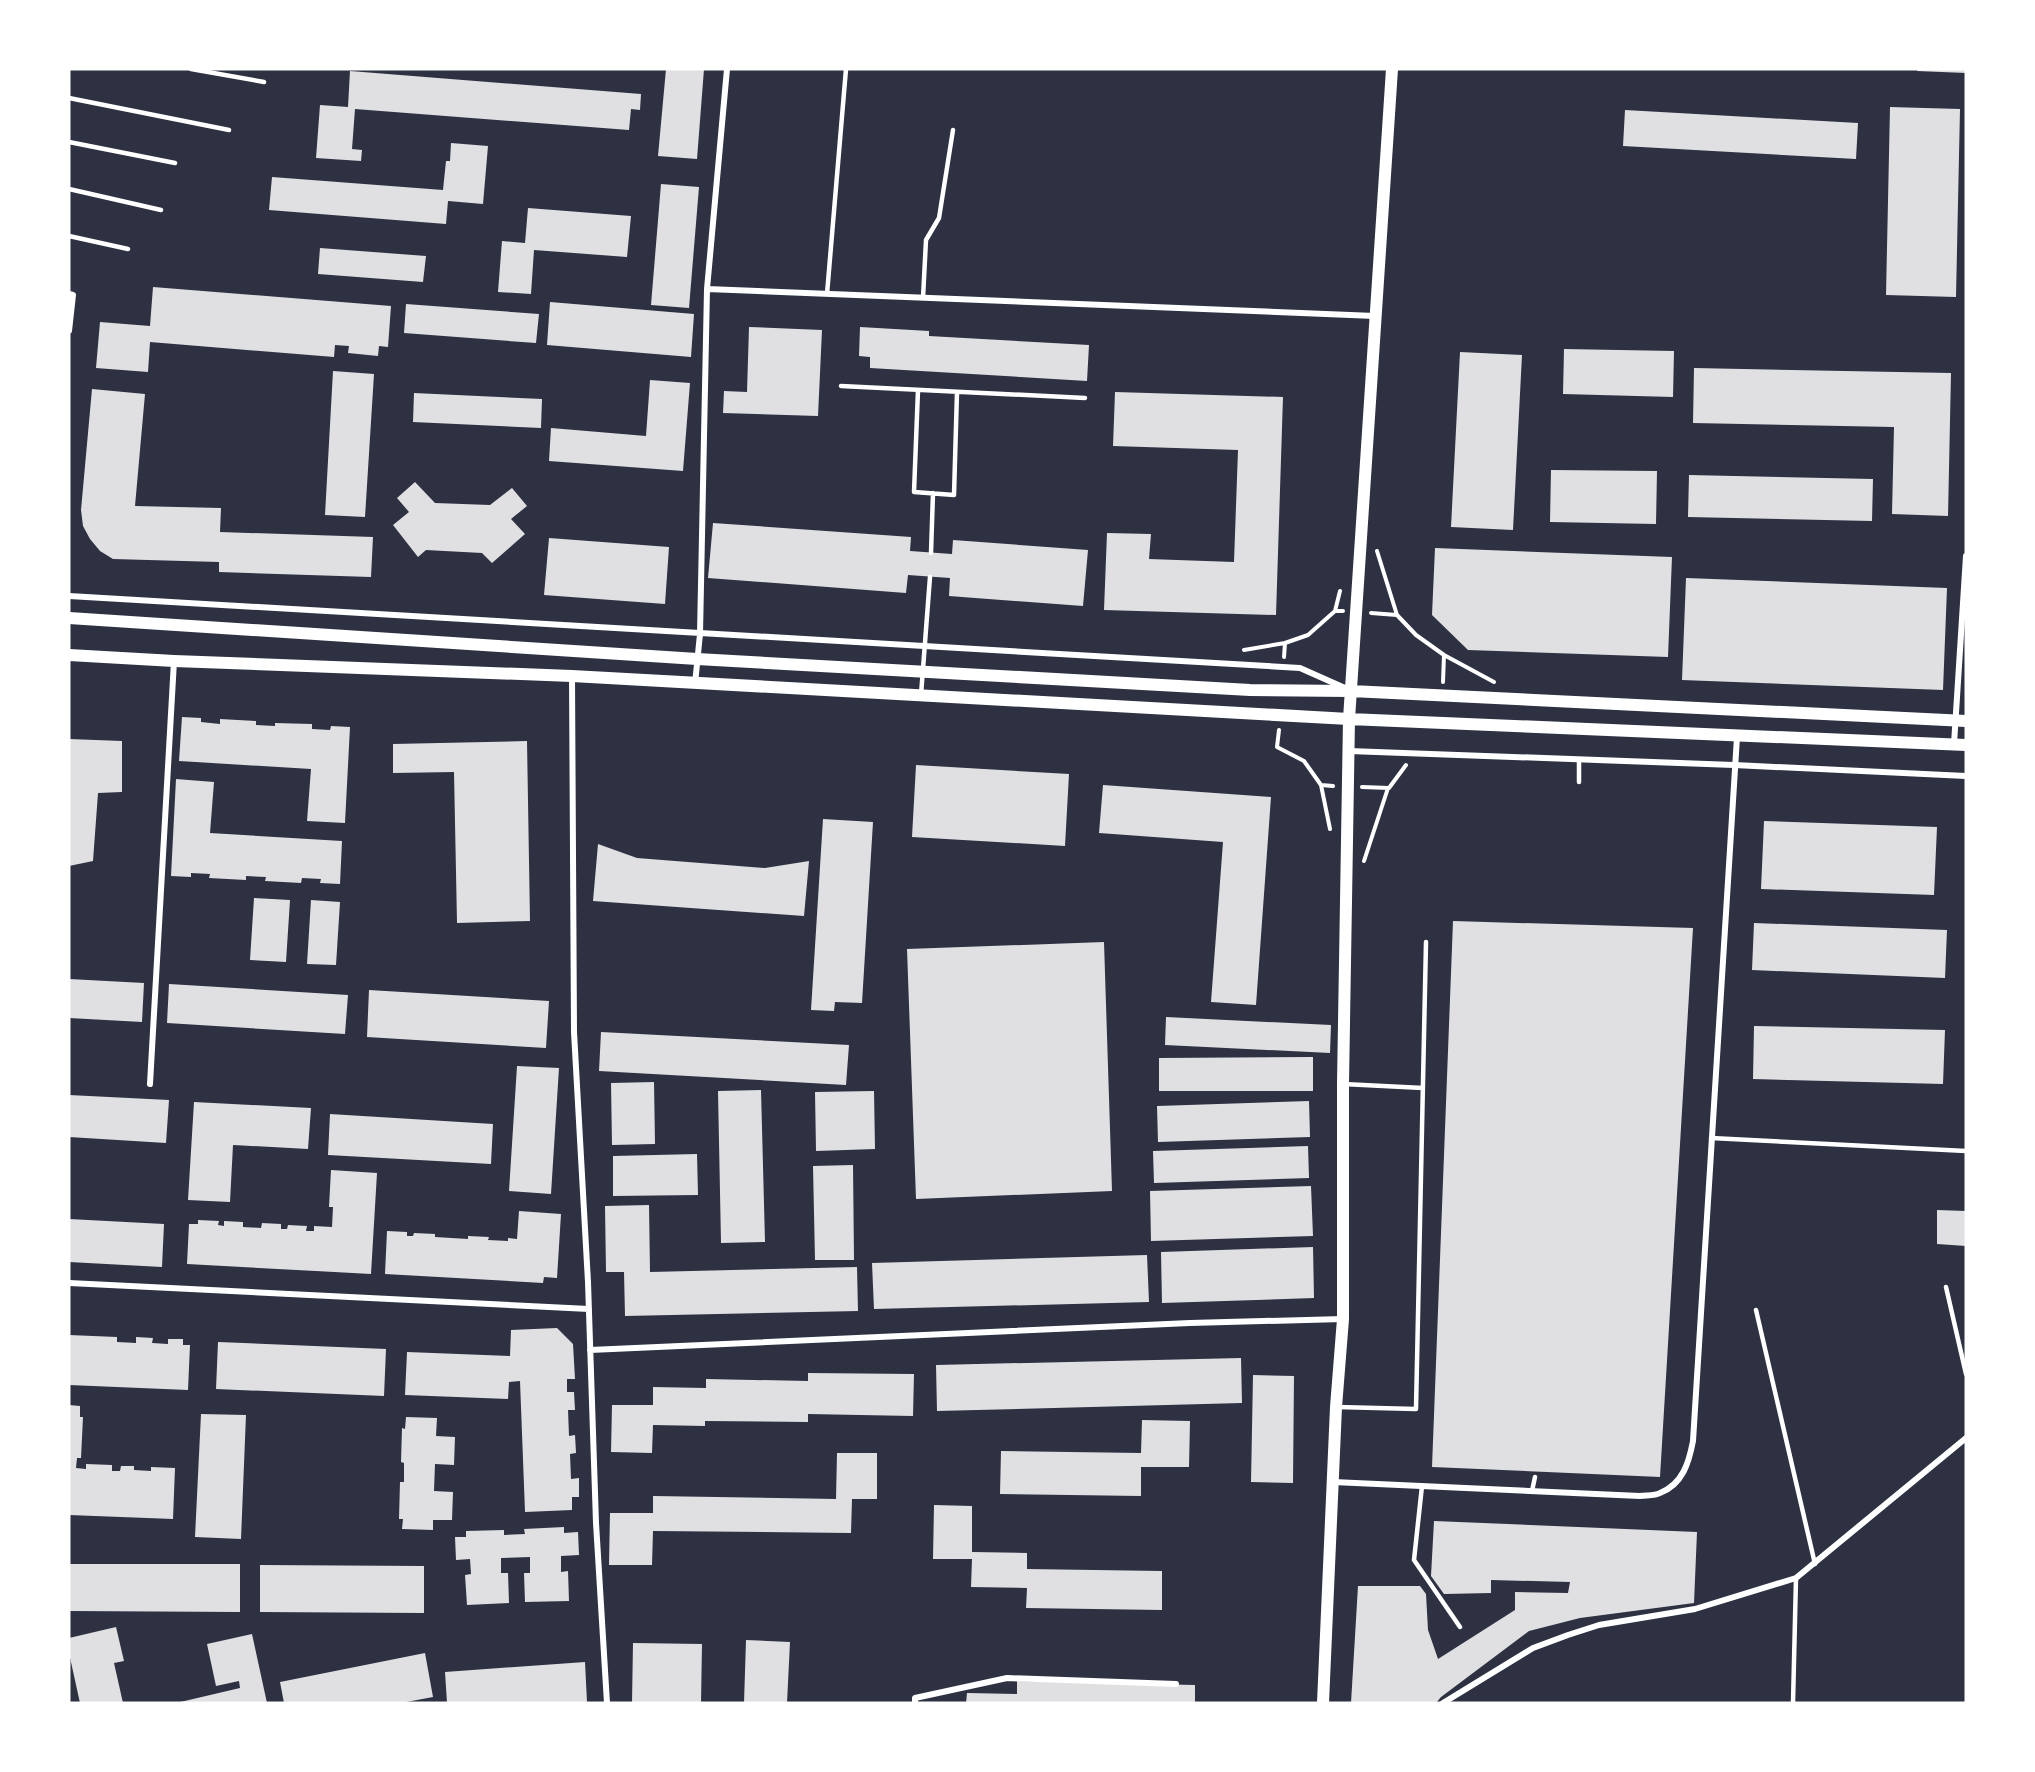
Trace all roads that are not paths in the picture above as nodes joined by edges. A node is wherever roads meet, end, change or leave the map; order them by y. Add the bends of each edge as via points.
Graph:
1 (191, 69) edge
2 (728, 69) edge
3 (846, 69) edge
4 (1392, 69) edge
5 (264, 82) dead end
6 (69, 98) edge
7 (229, 130) dead end
8 (953, 130) dead end
9 (69, 142) edge
10 (175, 163) dead end
11 (69, 189) edge
12 (161, 210) dead end
13 (69, 236) edge
14 (128, 249) dead end
15 (707, 289) junction
16 (69, 294) edge
17 (827, 294) junction
18 (923, 298) junction
19 (1376, 316) junction
20 (69, 331) edge
21 (842, 386) dead end
22 (918, 390) junction
23 (957, 392) junction
24 (1085, 398) dead end
25 (933, 493) junction
26 (931, 553) dead end
27 (1966, 556) edge
28 (930, 577) dead end
29 (69, 596) edge
30 (69, 618) edge
31 (700, 634) junction
32 (925, 645) junction
33 (69, 655) edge
34 (697, 659) junction
35 (174, 661) junction
36 (923, 671) junction
37 (572, 676) junction
38 (695, 684) junction
39 (1956, 688) junction
40 (1966, 688) edge
41 (1351, 691) junction
42 (921, 694) junction
43 (1349, 719) junction
44 (1960, 720) edge
45 (1737, 737) junction
46 (1960, 745) edge
47 (1349, 751) junction
48 (1580, 760) junction
49 (1734, 765) junction
50 (1966, 776) edge
51 (1579, 782) dead end
52 (1426, 942) dead end
53 (150, 1084) dead end
54 (1343, 1084) junction
55 (1423, 1088) junction
56 (1711, 1137) junction
57 (1966, 1151) edge
58 (69, 1283) edge
59 (1946, 1287) dead end
60 (589, 1309) junction
61 (1756, 1310) dead end
62 (1344, 1319) junction
63 (590, 1350) junction
64 (1966, 1374) edge
65 (1336, 1407) junction
66 (1966, 1438) edge
67 (1535, 1477) dead end
68 (1333, 1482) junction
69 (1422, 1486) junction
70 (1532, 1491) junction
71 (1815, 1564) junction
72 (1796, 1578) junction
73 (1460, 1628) dead end
74 (1176, 1684) dead end
75 (607, 1703) edge
76 (915, 1703) edge
77 (1323, 1703) edge
78 (1443, 1703) edge
79 (1793, 1703) edge

1 - 5 lane
2 - 15 street
3 - 17 lane
4 - 19 main road
6 - 7 lane
8 - 18 lane via 939,218 926,240
9 - 10 lane
11 - 12 lane
13 - 14 lane
15 - 17 street
15 - 31 street
16 - 20 street via 73,295
17 - 18 street
18 - 19 street
19 - 41 main road
21 - 22 lane
22 - 23 lane
22 - 25 lane via 914,492
23 - 24 lane
23 - 25 lane via 954,495
25 - 26 lane
27 - 39 street
28 - 32 lane
29 - 31 street
30 - 34 main road
31 - 32 street
31 - 34 street
32 - 36 lane
32 - 41 street via 1300,668
33 - 35 main road
34 - 36 main road
34 - 38 street
35 - 37 main road
35 - 53 street
36 - 41 main road via 1250,690
36 - 42 lane
37 - 38 main road
37 - 60 street via 574,1032
38 - 42 main road
39 - 40 street
39 - 44 street
41 - 43 main road
41 - 44 main road
42 - 43 main road
43 - 45 main road
43 - 47 main road
44 - 46 street
45 - 46 main road
45 - 49 street
47 - 48 street
47 - 54 main road
48 - 49 street
48 - 51 lane
49 - 50 street
49 - 56 street
52 - 55 lane
54 - 55 lane
54 - 62 main road
55 - 65 lane via 1416,1409
56 - 57 lane
56 - 70 street via 1693,1441 1688,1464 1677,1481 1660,1493 1640,1496
58 - 60 street
59 - 64 lane
60 - 63 street
61 - 71 lane
62 - 63 street
62 - 65 main road
63 - 75 street
65 - 68 main road
66 - 71 street
67 - 70 lane
68 - 69 street
68 - 77 main road
69 - 70 street
69 - 73 lane via 1414,1560
71 - 72 street
72 - 78 street via 1695,1609 1599,1625 1559,1638 1533,1648
72 - 79 lane
74 - 76 street via 1007,1677 915,1698

